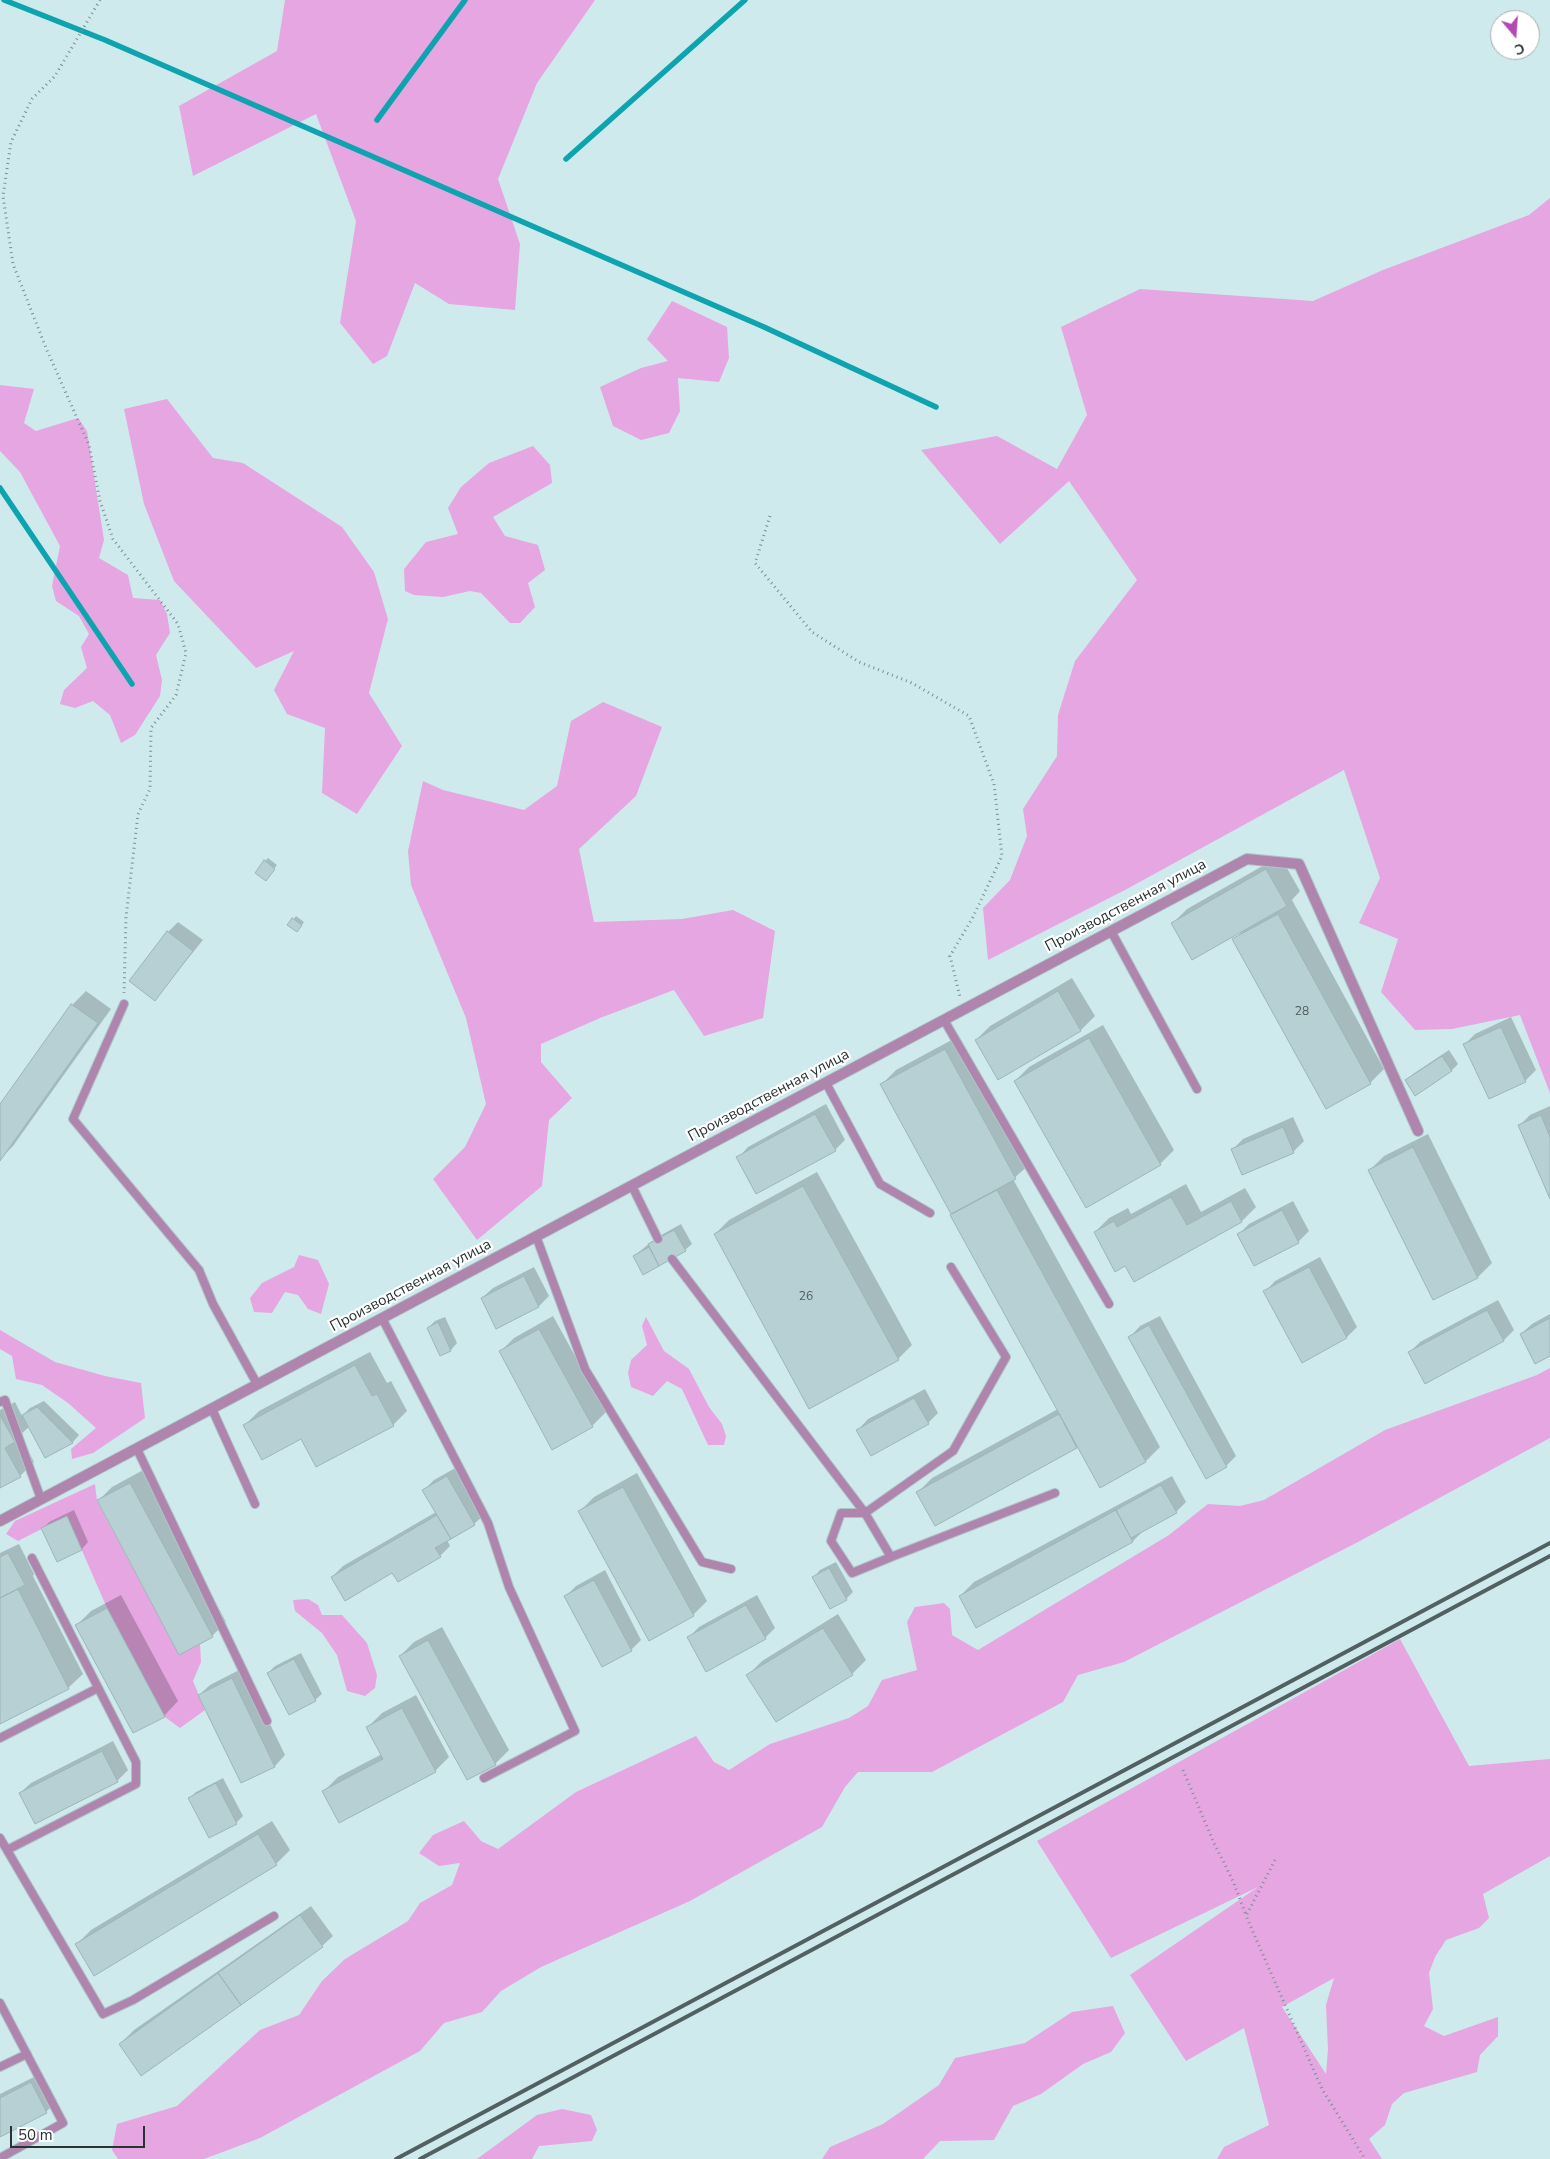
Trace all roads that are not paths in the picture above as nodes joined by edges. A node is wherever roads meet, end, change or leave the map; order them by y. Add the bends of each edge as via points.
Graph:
1 (1111, 931) junction
2 (124, 1004) road end
3 (944, 1020) junction
4 (826, 1083) junction
5 (1197, 1089) dead end
6 (1418, 1131) dead end
7 (632, 1186) junction
8 (930, 1213) dead end
9 (536, 1236) junction
10 (658, 1238) dead end
11 (672, 1259) dead end
12 (951, 1267) dead end
13 (1109, 1304) dead end
14 (382, 1318) junction
15 (257, 1384) junction
16 (0, 1402) edge
17 (212, 1409) junction
18 (137, 1449) junction
19 (1055, 1493) dead end
20 (41, 1500) junction
21 (254, 1504) dead end
22 (864, 1513) junction
23 (0, 1521) edge
24 (891, 1557) junction
25 (32, 1558) dead end
26 (731, 1569) dead end
27 (98, 1688) junction
28 (267, 1721) dead end
29 (0, 1738) edge
30 (484, 1778) dead end
31 (0, 1838) edge
32 (7, 1850) junction
33 (274, 1916) dead end
34 (0, 2003) edge
35 (27, 2054) junction
36 (0, 2067) edge
37 (0, 2158) edge

1 - 3 street, Производственная улица
1 - 5 lane
1 - 6 street, Производственная улица via 1247,859 1299,864
2 - 15 lane via 73,1119 199,1270 213,1304
3 - 4 street, Производственная улица
3 - 13 lane
4 - 7 street, Производственная улица
4 - 8 lane via 880,1184
7 - 9 street, Производственная улица
7 - 10 lane
9 - 14 street, Производственная улица
9 - 26 lane via 585,1369 702,1562
11 - 22 lane
12 - 22 lane via 1006,1358 953,1451
14 - 15 street, Производственная улица
14 - 30 lane via 488,1523 509,1586 575,1731
15 - 17 street, Производственная улица
16 - 20 lane via 5,1400
17 - 18 street, Производственная улица
17 - 21 lane
18 - 20 street, Производственная улица
18 - 28 lane
19 - 24 lane
20 - 23 street, Производственная улица
22 - 24 lane
22 - 24 lane via 841,1513 832,1541 852,1574
25 - 27 lane
27 - 29 lane
27 - 32 lane via 136,1762 136,1784
31 - 32 lane
32 - 33 lane via 103,2014 133,2000
34 - 35 lane
35 - 36 lane
35 - 37 lane via 63,2123

